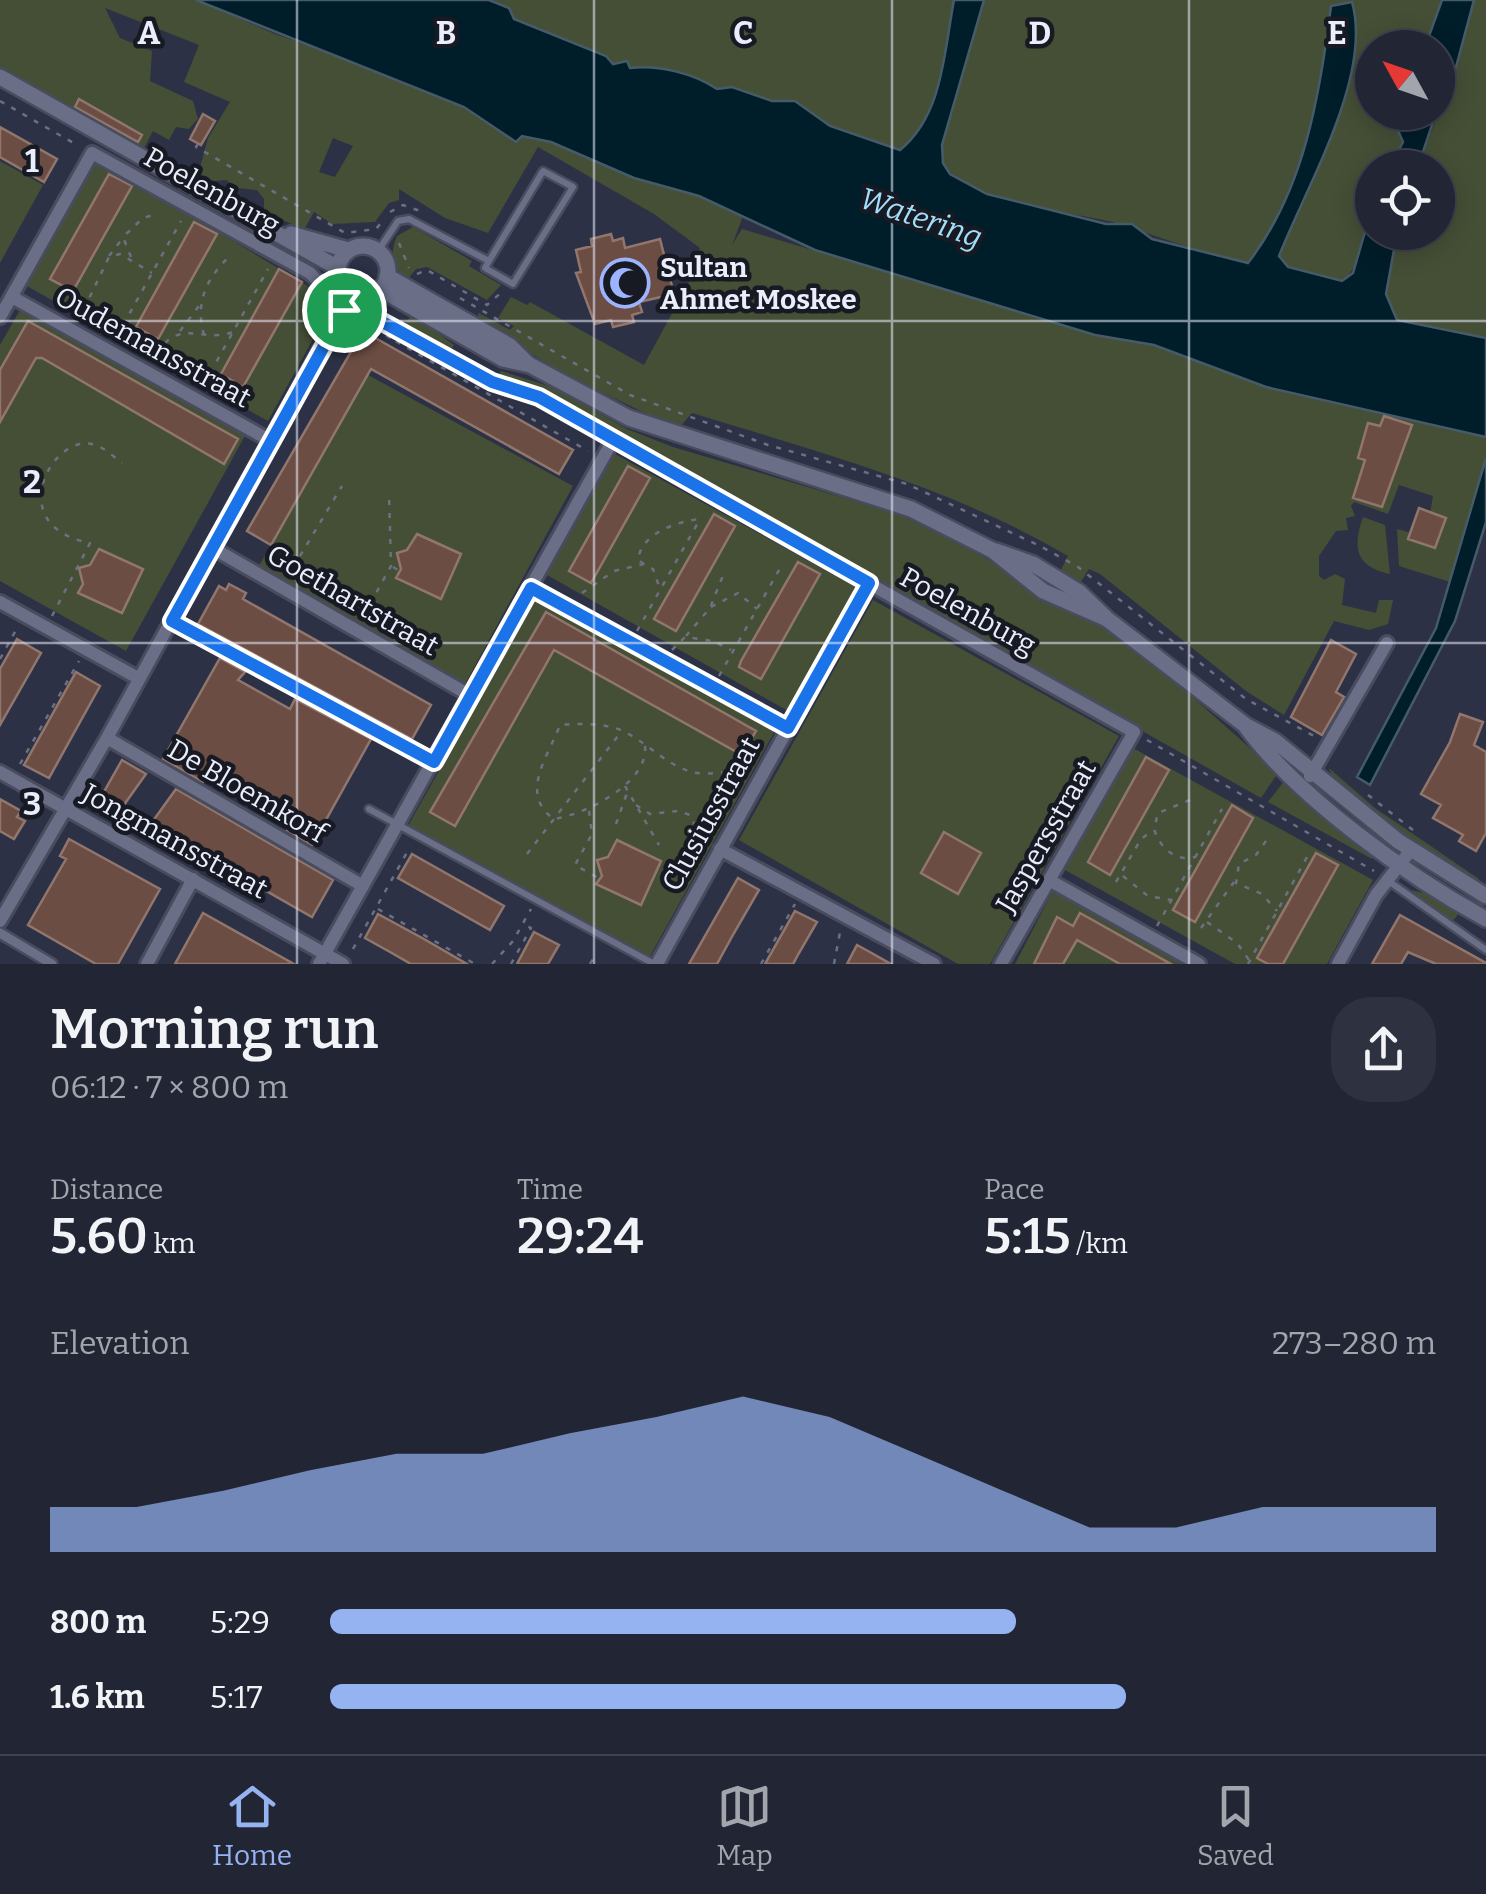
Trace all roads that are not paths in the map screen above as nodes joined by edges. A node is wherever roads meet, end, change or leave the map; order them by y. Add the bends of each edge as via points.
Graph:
1 (0, 76) edge
2 (277, 231) junction
3 (348, 250) junction
4 (378, 251) junction
5 (489, 261) junction
6 (338, 268) junction
7 (384, 283) junction
8 (351, 293) junction
9 (12, 297) junction
10 (0, 317) edge
11 (346, 317) junction
12 (271, 441) junction
13 (211, 547) junction
14 (869, 583) junction
15 (531, 588) junction
16 (0, 602) edge
17 (172, 621) junction
18 (1387, 643) dead end
19 (138, 678) junction
20 (471, 696) junction
21 (1245, 725) junction
22 (788, 728) junction
23 (1134, 732) joint
24 (107, 738) junction
25 (434, 762) junction
26 (1314, 771) junction
27 (0, 772) edge
28 (1302, 786) junction
29 (66, 808) junction
30 (369, 809) dead end
31 (398, 825) junction
32 (720, 850) junction
33 (1411, 850) junction
34 (1400, 865) junction
35 (194, 880) junction
36 (1049, 880) junction
37 (1388, 880) junction
38 (364, 886) junction
39 (1486, 896) edge
40 (1486, 919) edge
41 (0, 921) edge
42 (0, 933) edge
43 (1486, 950) edge
44 (322, 959) edge
45 (52, 964) edge
46 (147, 964) edge
47 (343, 964) edge
48 (655, 964) edge
49 (934, 964) edge
50 (1001, 964) edge
51 (1199, 964) edge
52 (1338, 964) edge

1 - 2 street, Poelenburg
2 - 3 street, Poelenburg
2 - 6 street, Poelenburg
3 - 4 street
3 - 6 street
4 - 5 lane via 398,221 409,219
4 - 7 street via 386,262
5 - 5 lane via 485,268 513,284 574,188 543,172
6 - 8 street
7 - 8 street via 369,295
7 - 21 street via 503,359 530,366 629,418 910,509 1052,575
8 - 11 street
9 - 10 street
9 - 11 street, Poelenburg via 92,153 310,273
9 - 12 street, Oudemansstraat
11 - 12 street
12 - 13 street
13 - 17 street
13 - 20 street, Goethartstraat
14 - 15 street, Poelenburg via 613,440
14 - 22 street, Clusiusstraat
14 - 23 street, Poelenburg
15 - 20 street
15 - 22 street
16 - 19 street
17 - 19 street
17 - 25 street
18 - 26 street
19 - 24 street
20 - 25 street
21 - 26 street
21 - 28 street
22 - 32 street, Clusiusstraat
23 - 36 street, Jaspersstraat
24 - 29 street
24 - 38 street, De Bloemkorf
25 - 31 street
26 - 28 street
26 - 33 street
27 - 29 street, Jongmansstraat
28 - 34 street
29 - 35 street, Jongmansstraat
29 - 41 street
30 - 31 lane, Clusiusstraat
31 - 38 street
31 - 48 lane, Clusiusstraat
32 - 48 street, Clusiusstraat
32 - 49 street
33 - 34 street
33 - 39 street
34 - 37 street
34 - 40 street
35 - 44 street, Jongmansstraat
35 - 46 street
36 - 50 street, Jaspersstraat
36 - 51 street
37 - 43 lane
37 - 52 street
38 - 44 street
42 - 45 street
44 - 47 street, Jongmansstraat

